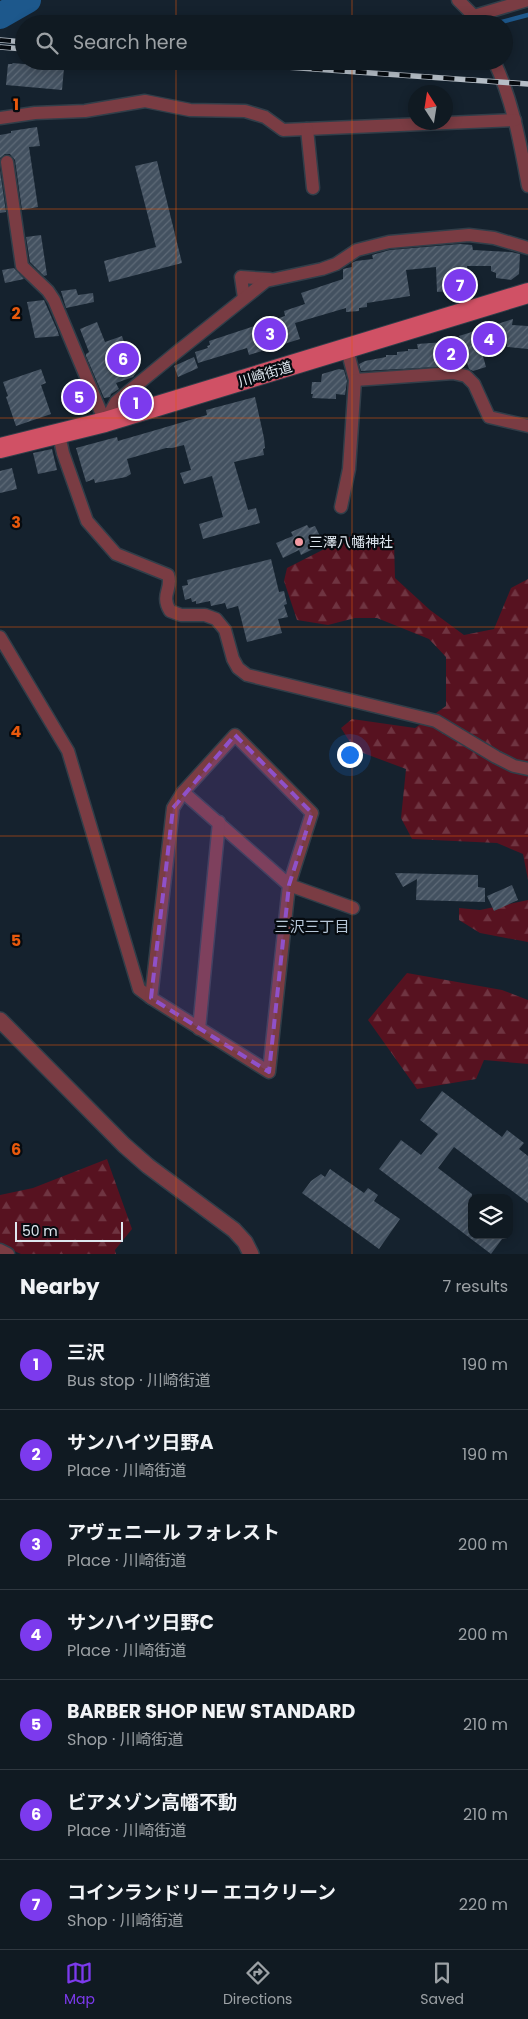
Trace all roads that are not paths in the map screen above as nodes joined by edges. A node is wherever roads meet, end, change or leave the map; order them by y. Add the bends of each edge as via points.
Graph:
1 (458, 0) edge
2 (528, 0) edge
3 (472, 15) edge
4 (489, 15) edge
5 (498, 70) edge
6 (0, 118) edge
7 (515, 120) junction
8 (307, 129) junction
9 (6, 162) dead end
10 (528, 186) edge
11 (5, 188) edge
12 (313, 188) dead end
13 (528, 248) edge
14 (275, 280) junction
15 (528, 293) edge
16 (244, 298) junction
17 (346, 349) junction
18 (355, 380) junction
19 (105, 422) junction
20 (528, 426) edge
21 (58, 435) junction
22 (0, 448) edge
23 (341, 507) dead end
24 (0, 637) edge
25 (528, 769) edge
26 (184, 792) junction
27 (219, 822) junction
28 (289, 885) junction
29 (353, 908) dead end
30 (151, 998) junction
31 (0, 1020) edge
32 (199, 1029) junction
33 (0, 1250) edge
34 (8, 1254) edge
35 (251, 1254) edge

1 - 3 street
2 - 4 street
5 - 7 street
6 - 8 street via 85,111 145,101 190,110 245,111 264,117 283,130
7 - 8 street
7 - 10 street
8 - 12 street
9 - 11 street
11 - 19 street via 22,266 54,300
13 - 14 street via 469,235 389,242 357,250 322,269
14 - 16 street via 261,284
14 - 16 street via 241,276
15 - 17 main road, 川崎街道
16 - 19 street via 116,402
17 - 18 street
17 - 19 main road, 川崎街道
18 - 20 street via 453,373 466,376 474,384 489,417
18 - 23 street via 349,469
19 - 21 main road, 川崎街道
21 - 22 main road, 川崎街道
21 - 25 street via 88,521 116,554 168,575 166,603 170,611 216,619 225,630 233,659 246,676 436,721 496,757
24 - 30 street via 68,751 139,989
26 - 27 street
26 - 28 street via 235,735 312,813
26 - 30 street via 173,808
27 - 28 street
27 - 32 street
28 - 29 street
28 - 32 street via 269,1072
30 - 32 street
31 - 35 street via 124,1145 234,1230
33 - 34 street

